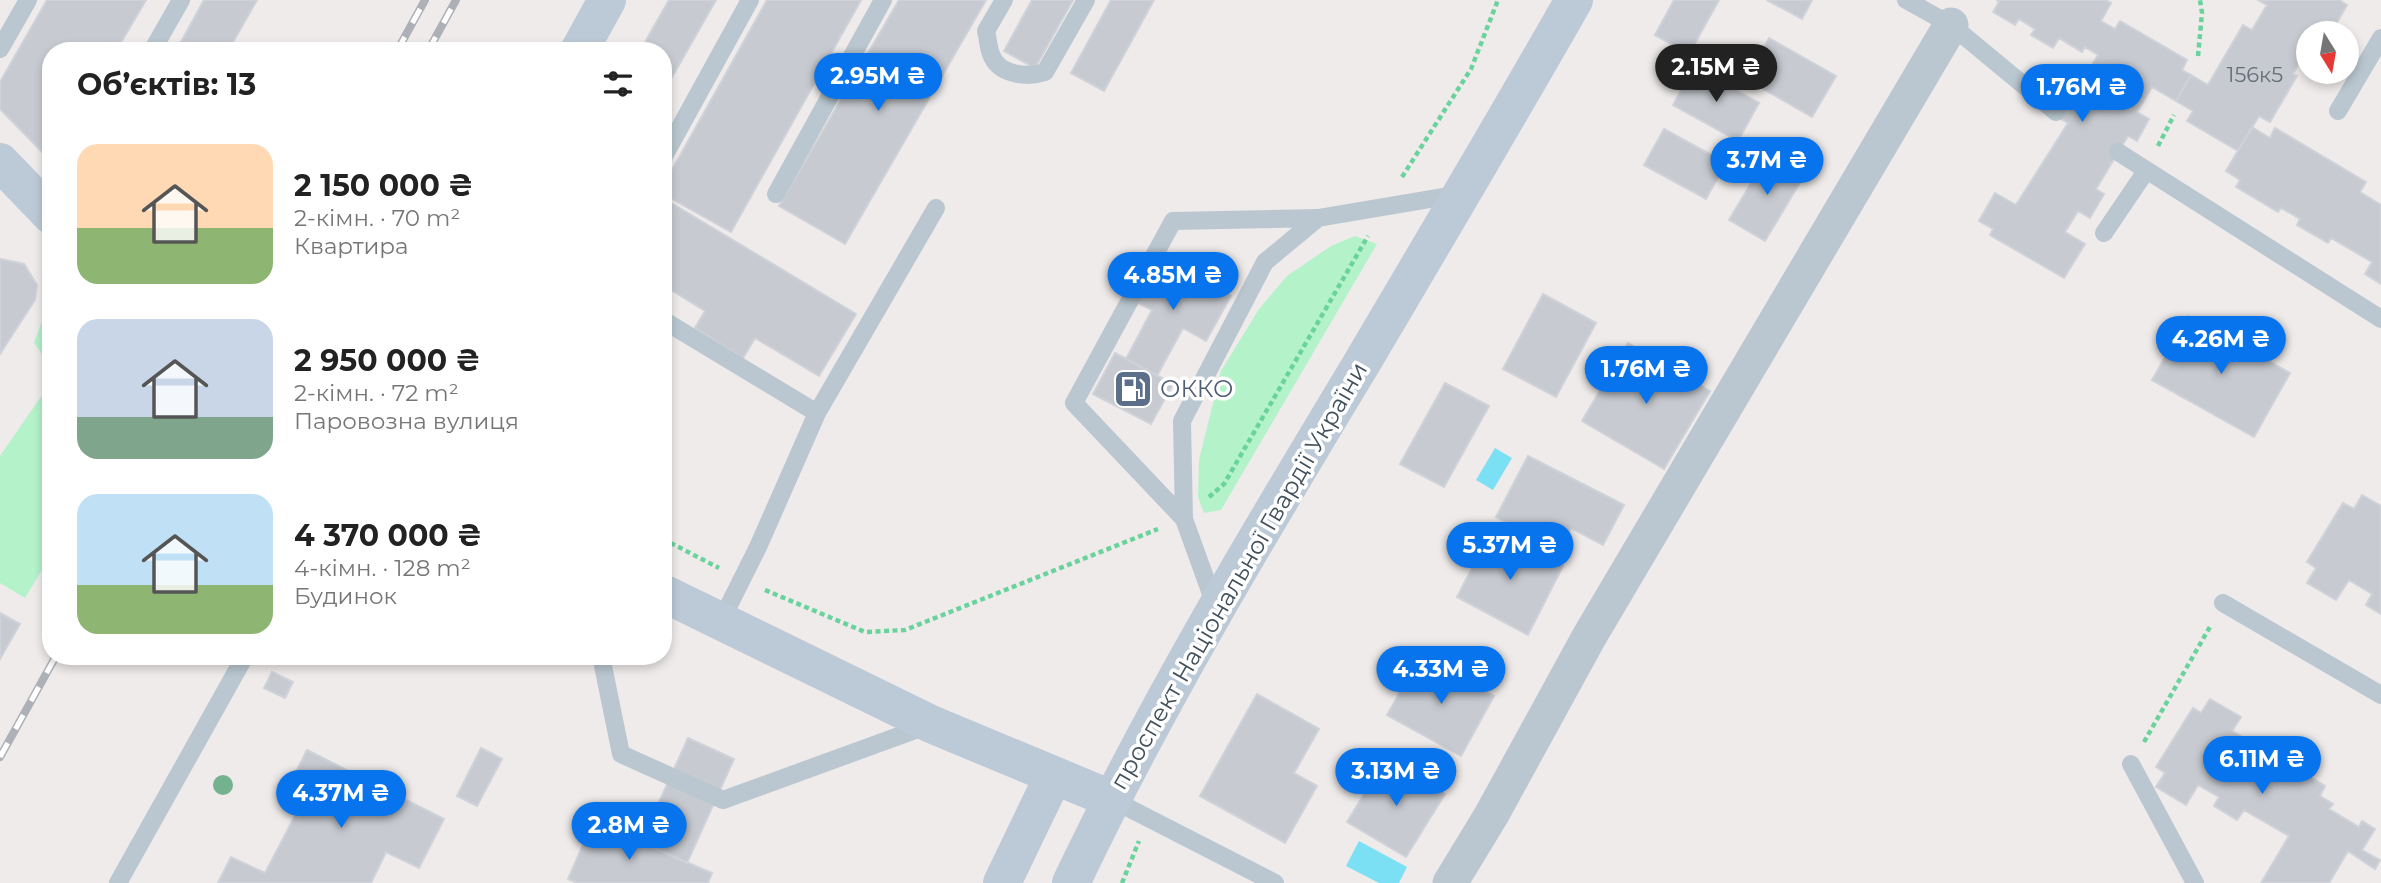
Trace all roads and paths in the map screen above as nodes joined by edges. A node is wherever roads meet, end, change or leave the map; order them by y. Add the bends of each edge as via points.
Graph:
1 (28, 0) edge
2 (181, 0) edge
3 (607, 0) edge
4 (750, 0) edge
5 (883, 0) edge
6 (1004, 0) edge
7 (1086, 0) edge
8 (1498, 0) edge
9 (1574, 0) edge
10 (1906, 0) edge
11 (2200, 0) edge
12 (1951, 25) junction
13 (2381, 38) edge
14 (157, 42) edge
15 (584, 42) edge
16 (0, 49) edge
17 (2198, 56) dead end
18 (2338, 111) dead end
19 (2056, 112) dead end
20 (2174, 115) dead end
21 (672, 142) edge
22 (2118, 152) dead end
23 (0, 162) edge
24 (2146, 170) junction
25 (1463, 193) junction
26 (776, 194) dead end
27 (42, 206) edge
28 (1385, 207) junction
29 (936, 208) dead end
30 (1318, 218) junction
31 (2104, 233) dead end
32 (2381, 319) edge
33 (672, 325) edge
34 (817, 412) junction
35 (1184, 519) junction
36 (672, 544) edge
37 (743, 580) junction
38 (672, 597) edge
39 (2223, 603) joint
40 (1215, 607) junction
41 (721, 621) junction
42 (240, 665) edge
43 (602, 665) edge
44 (2381, 695) edge
45 (931, 724) junction
46 (2131, 764) joint
47 (1053, 777) junction
48 (1111, 799) junction
49 (1149, 818) junction
50 (118, 883) edge
51 (1002, 883) edge
52 (1071, 883) edge
53 (1122, 883) edge
54 (1275, 883) edge
55 (1450, 883) edge
56 (2195, 883) edge

1 - 16 lane
2 - 14 lane
3 - 15 street
4 - 21 lane
5 - 26 lane
6 - 7 lane via 986,31 992,57 1008,72 1033,77 1045,72
8 - 28 path via 1471,69
9 - 25 street, проспект Національної Гвардії України
10 - 12 lane
11 - 17 path
12 - 19 lane
12 - 55 street via 1589,637
13 - 18 lane
20 - 24 path
22 - 24 lane
23 - 27 street
24 - 31 lane
24 - 32 lane
25 - 28 lane
25 - 40 street, проспект Національної Гвардії України
28 - 30 lane
28 - 35 path via 1224,484
29 - 34 lane
30 - 35 lane via 1265,262 1182,421
30 - 35 lane via 1173,221 1074,403
33 - 34 lane
34 - 37 lane
35 - 37 path via 905,630 865,632
35 - 40 lane
36 - 37 path
37 - 41 lane
38 - 41 street, проспект Національної Гвардії України
39 - 44 lane
39 - 46 path
40 - 48 street, проспект Національної Гвардії України
41 - 45 street, проспект Національної Гвардії України
42 - 50 lane
43 - 45 lane via 621,754 723,800
45 - 47 street, проспект Національної Гвардії України
46 - 56 lane
47 - 48 street, проспект Національної Гвардії України
47 - 51 street
48 - 49 lane
48 - 52 street
49 - 53 path
49 - 54 lane

